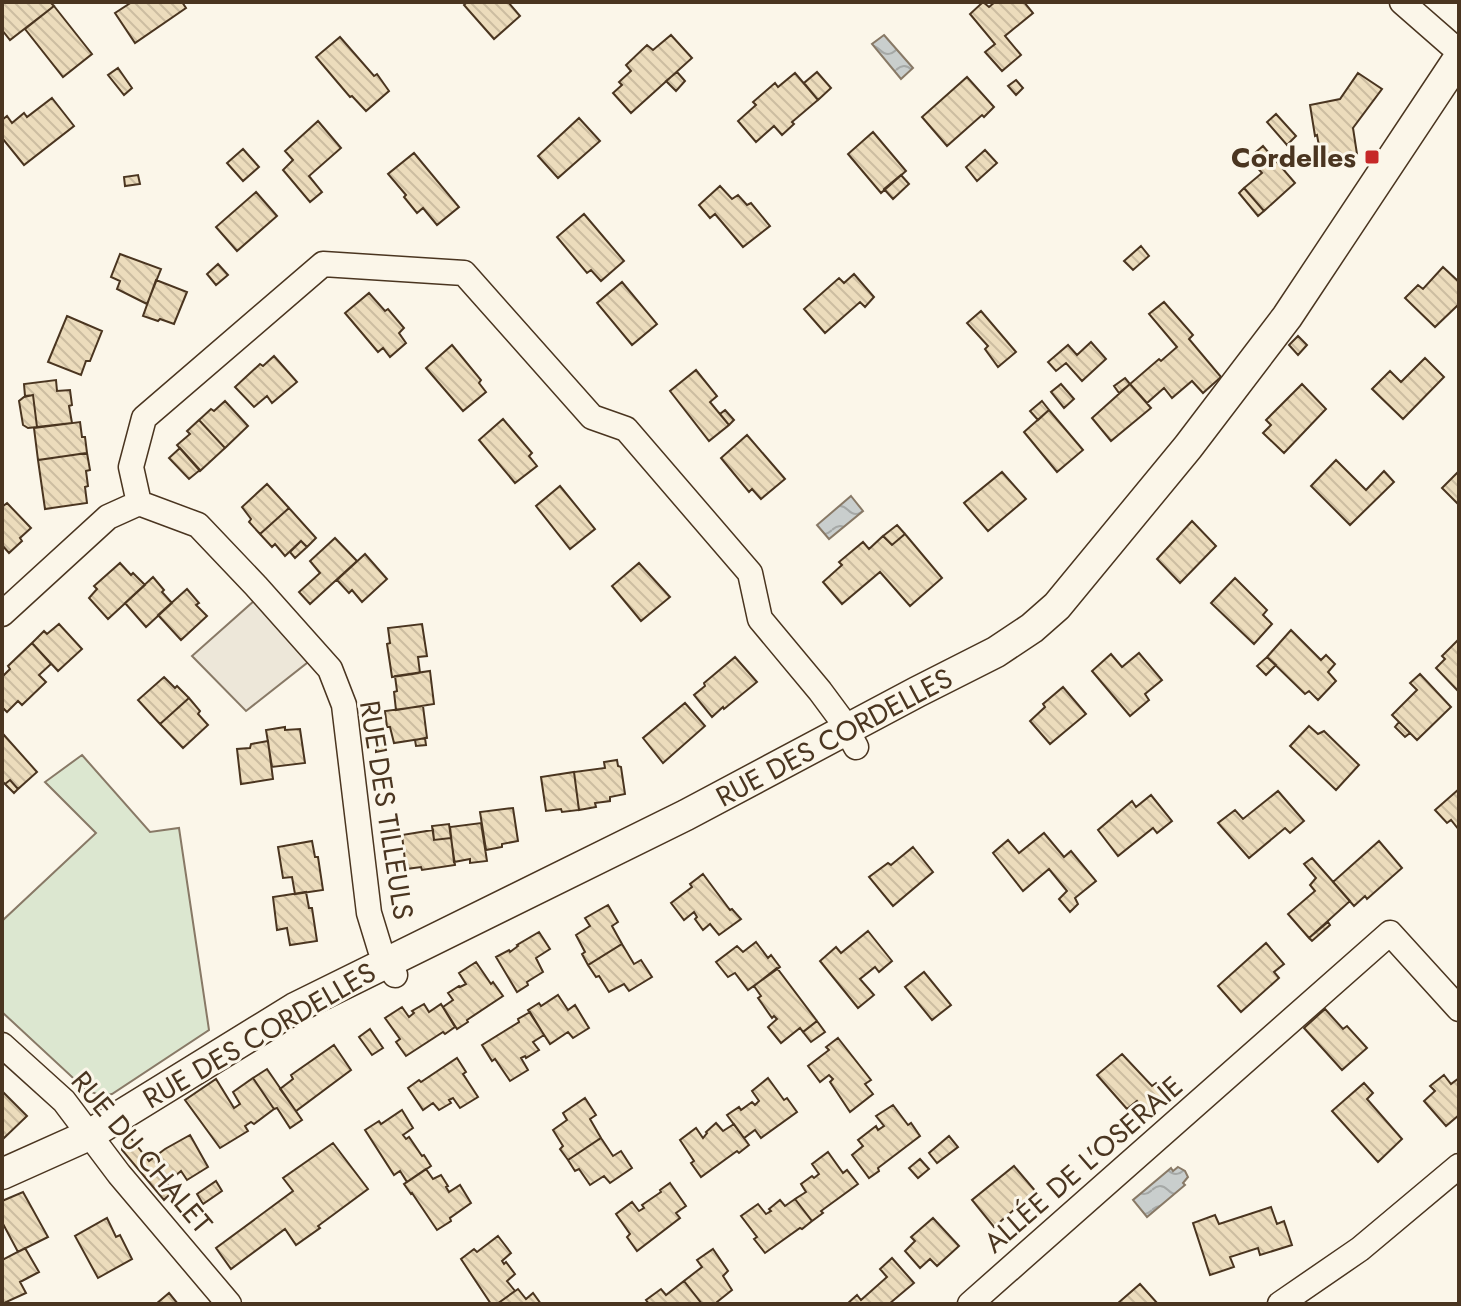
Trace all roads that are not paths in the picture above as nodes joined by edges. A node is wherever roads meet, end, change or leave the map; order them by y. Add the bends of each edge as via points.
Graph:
1 (1402, 2) edge
2 (1459, 49) edge
3 (1459, 58) edge
4 (139, 503) junction
5 (2, 614) edge
6 (852, 738) junction
7 (391, 969) junction
8 (1459, 1009) edge
9 (2, 1045) edge
10 (89, 1135) junction
11 (1459, 1166) edge
12 (2, 1174) edge
13 (229, 1304) edge
14 (970, 1304) edge
15 (1280, 1304) edge

1 - 2 street
3 - 6 street, RUE DES CORDELLES via 1287,317 1057,606 996,652
4 - 5 street via 108,517
4 - 6 street via 131,467 144,418 323,264 464,273 592,417 626,429 750,573 760,619
4 - 7 street, RUE DES TILLEULS via 198,525 330,669 344,705 369,913
6 - 7 street, RUE DES CORDELLES via 686,815
7 - 10 street, RUE DES CORDELLES via 295,1008
8 - 14 street, ALLÉE DE L'OSERAIE via 1390,933
9 - 10 street, RUE DU CHALET via 64,1101
10 - 12 street, RUE DES CORDELLES
10 - 13 street, RUE DU CHALET
11 - 15 street via 1360,1249

